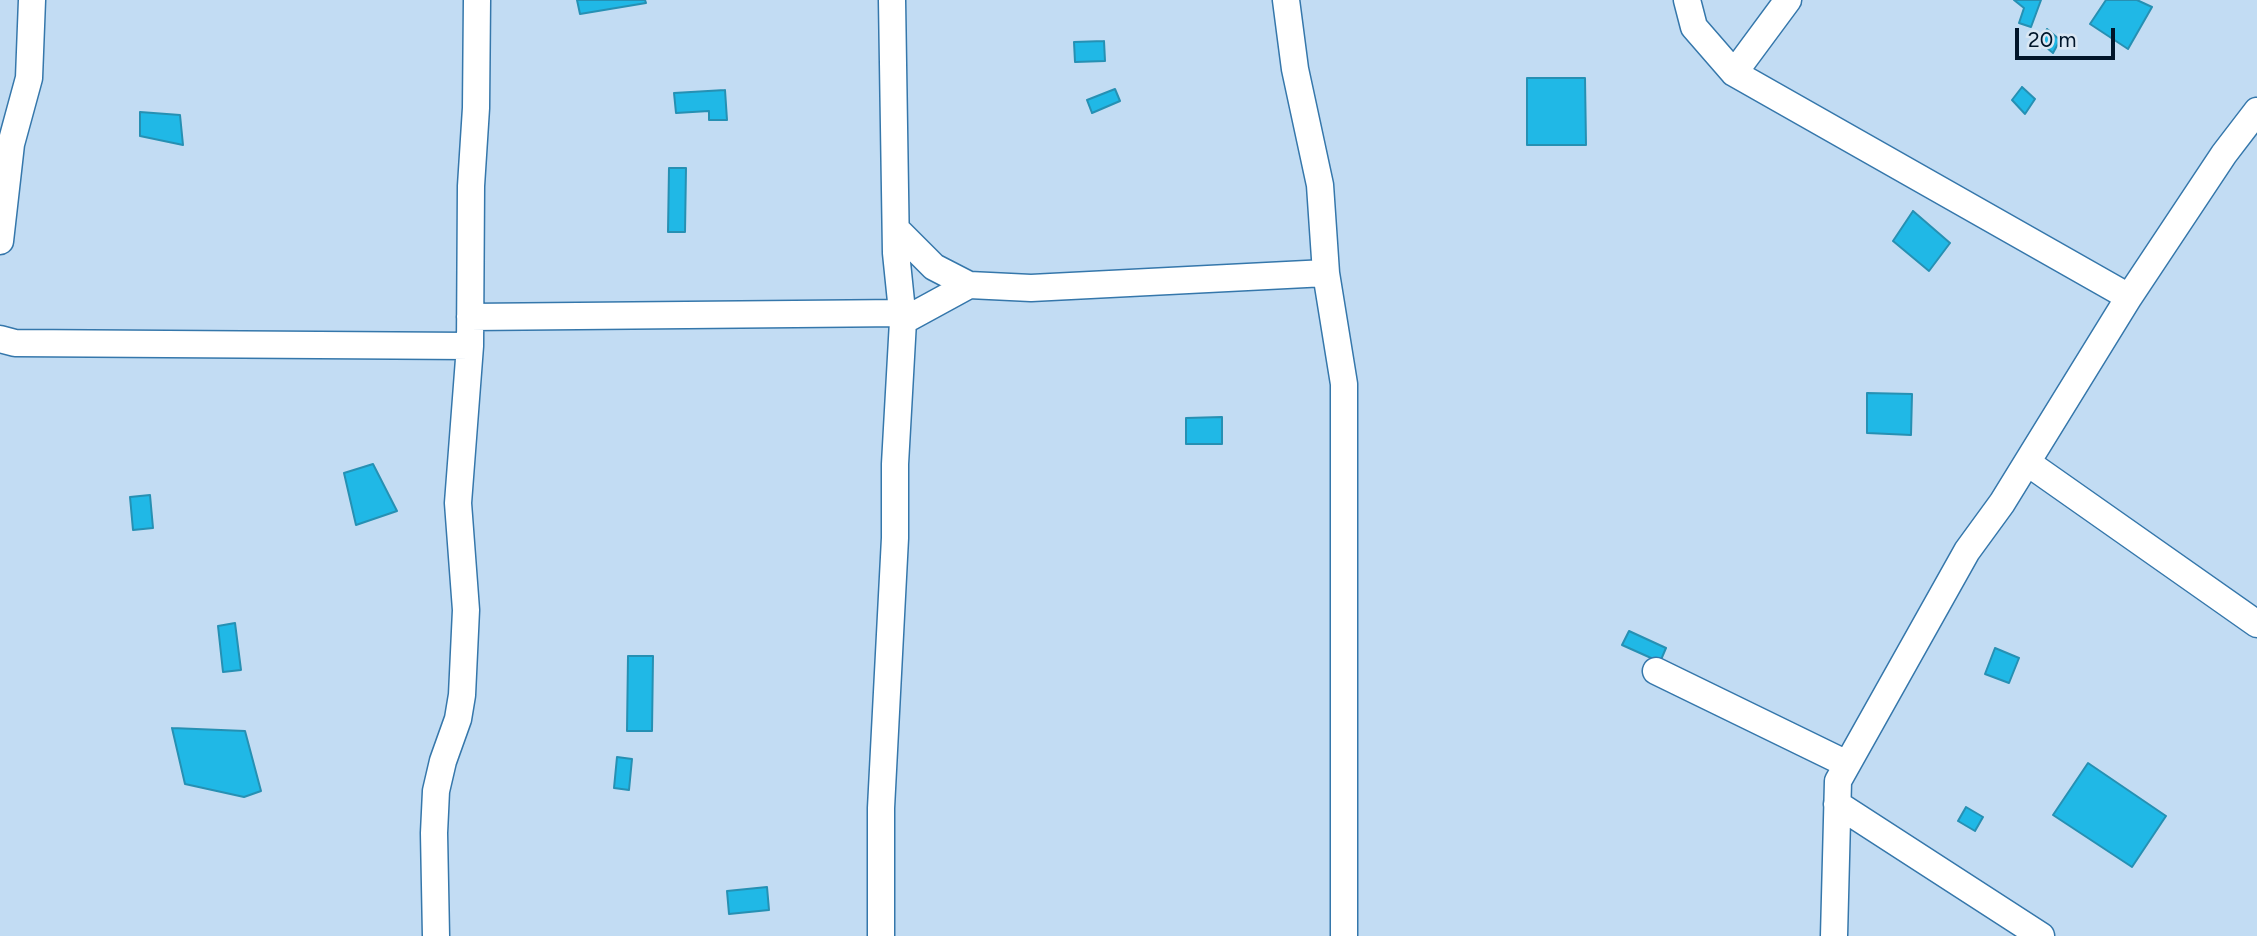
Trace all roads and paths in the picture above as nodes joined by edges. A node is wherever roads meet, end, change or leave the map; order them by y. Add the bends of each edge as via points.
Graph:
1 (32, 0) edge
2 (477, 0) edge
3 (892, 0) edge
4 (1286, 0) edge
5 (1687, 0) edge
6 (1788, 0) edge
7 (1734, 73) junction
8 (2257, 111) edge
9 (896, 229) junction
10 (0, 241) edge
11 (1325, 273) junction
12 (969, 285) junction
13 (2129, 297) junction
14 (470, 317) junction
15 (903, 317) junction
16 (0, 339) edge
17 (470, 346) junction
18 (2028, 463) junction
19 (2257, 624) edge
20 (1656, 671) dead end
21 (1847, 764) junction
22 (1837, 804) junction
23 (436, 936) edge
24 (881, 936) edge
25 (1344, 936) edge
26 (1834, 936) edge
27 (2041, 936) edge

1 - 10 street via 29,78 11,144
2 - 14 street
3 - 9 street
4 - 11 street via 1295,69 1320,185
5 - 7 street via 1694,27
6 - 7 street
7 - 13 street
8 - 13 street
9 - 12 street via 934,267
9 - 15 street
11 - 12 street via 1031,288
11 - 25 street via 1344,384
12 - 15 street
13 - 18 street
14 - 15 street
14 - 17 street
15 - 24 street via 881,808
16 - 17 street via 15,343
17 - 23 street via 458,503 466,610 462,695 436,791
18 - 19 street
18 - 21 street via 1968,551
20 - 21 street
21 - 22 street via 1838,781
22 - 26 street
22 - 27 street

